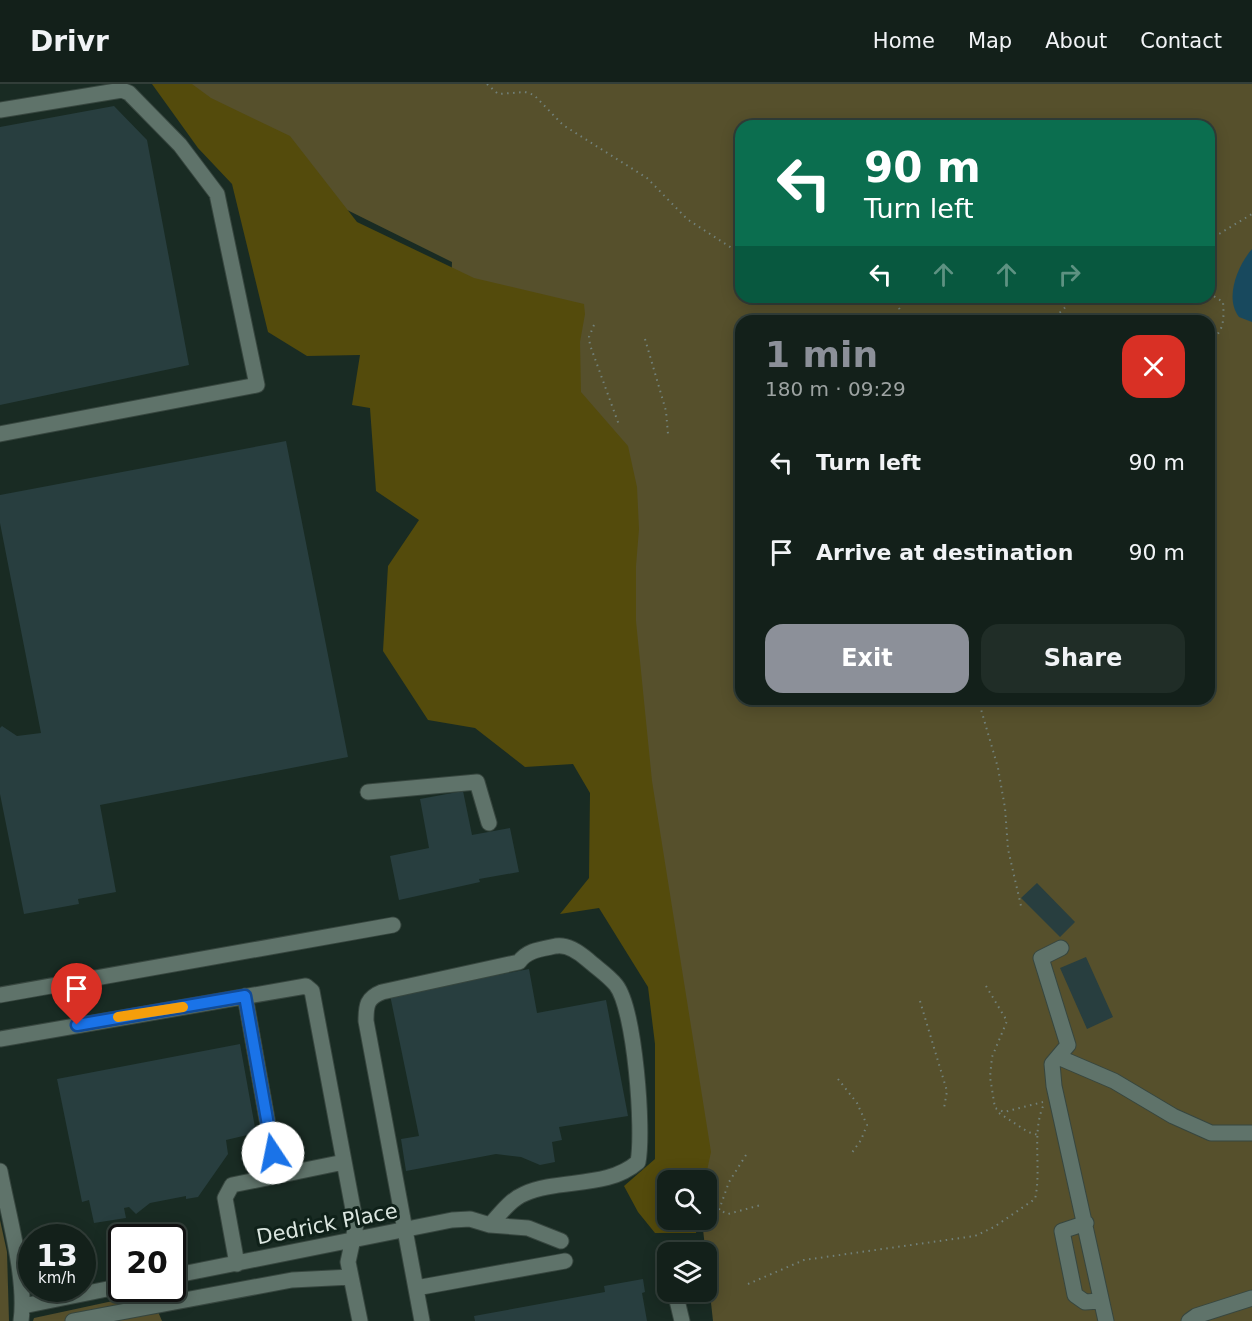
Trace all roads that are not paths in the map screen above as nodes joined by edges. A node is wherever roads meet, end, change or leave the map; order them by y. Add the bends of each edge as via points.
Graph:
1 (0, 110) edge
2 (0, 434) edge
3 (368, 792) dead end
4 (489, 823) dead end
5 (393, 925) dead end
6 (1061, 948) dead end
7 (0, 995) edge
8 (245, 996) junction
9 (0, 1039) edge
10 (1055, 1061) junction
11 (1252, 1132) edge
12 (344, 1162) junction
13 (0, 1171) edge
14 (277, 1175) junction
15 (1086, 1223) junction
16 (490, 1225) junction
17 (405, 1230) junction
18 (354, 1240) junction
19 (561, 1241) dead end
20 (565, 1261) dead end
21 (237, 1264) junction
22 (186, 1273) edge
23 (351, 1277) junction
24 (416, 1288) junction
25 (108, 1290) edge
26 (1252, 1298) edge
27 (1100, 1301) junction
28 (677, 1302) edge
29 (22, 1313) edge
30 (73, 1321) edge
31 (360, 1321) edge
32 (422, 1321) edge
33 (682, 1321) edge
34 (1106, 1321) edge
35 (1189, 1321) edge

1 - 2 street via 122,90 180,145 217,194 256,385
3 - 4 street via 477,782
5 - 7 street
6 - 10 street via 1041,958 1068,1045
8 - 9 street
8 - 12 street via 306,986 312,990
8 - 14 street
10 - 11 street via 1114,1081 1211,1133
10 - 15 street via 1051,1100
12 - 14 street
12 - 18 street via 356,1225
13 - 29 street
14 - 21 street via 232,1185 225,1198
15 - 27 street
15 - 27 street via 1062,1231 1075,1295 1085,1302
16 - 17 street, Dedrick Place via 470,1219
16 - 17 street via 524,1194 617,1176 638,1162 642,1118 625,1004 610,980 579,952 561,945 526,953 519,962 382,992 366,1004
16 - 19 street, Dedrick Place via 528,1228
17 - 18 street, Dedrick Place
17 - 24 street
18 - 21 street, Dedrick Place
18 - 23 street via 348,1262
20 - 24 street
21 - 22 street, Dedrick Place
23 - 30 street via 292,1280
23 - 31 street
24 - 32 street
25 - 29 street
26 - 35 street
27 - 34 street
28 - 33 street

